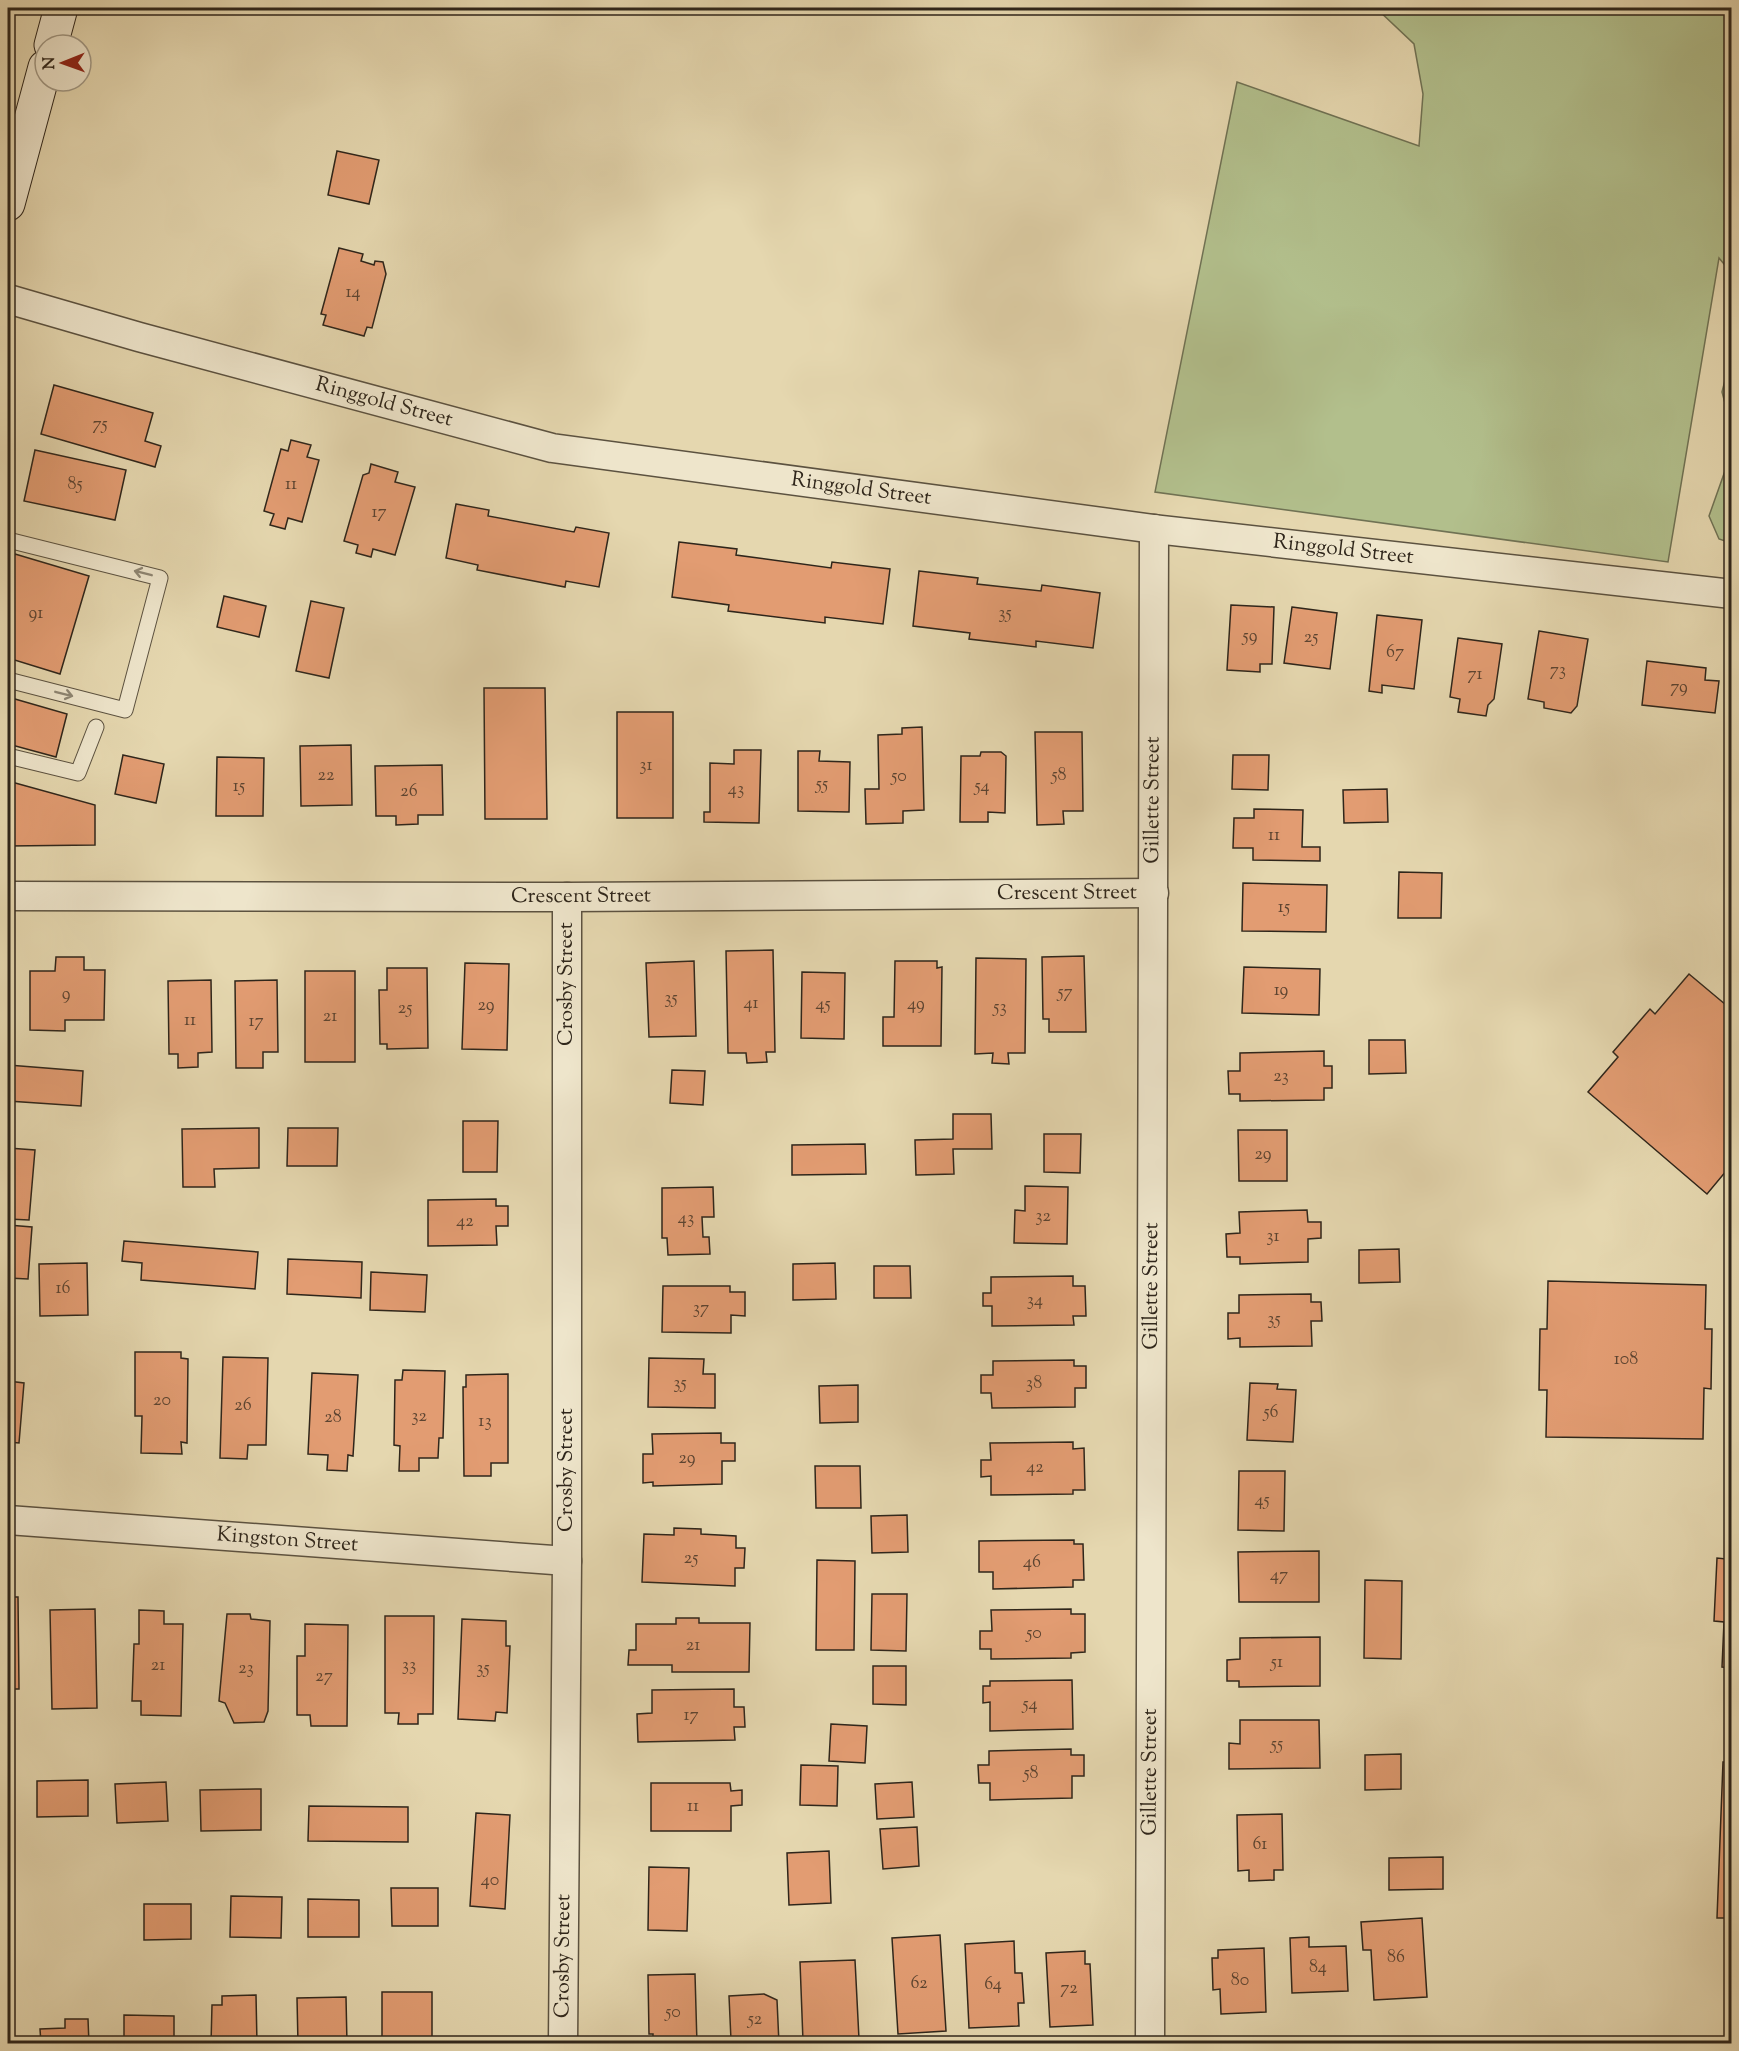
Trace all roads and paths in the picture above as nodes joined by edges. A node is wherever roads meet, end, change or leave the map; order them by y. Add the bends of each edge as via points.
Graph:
1 (61, 8) edge
2 (54, 33) edge
3 (38, 93) edge
4 (8, 204) edge
5 (8, 299) edge
6 (1154, 529) junction
7 (8, 540) edge
8 (1731, 594) edge
9 (8, 680) edge
10 (96, 727) dead end
11 (8, 756) edge
12 (1154, 893) junction
13 (8, 896) edge
14 (567, 897) junction
15 (8, 1520) edge
16 (567, 1562) junction
17 (563, 2043) edge
18 (1150, 2043) edge

1 - 2 main road
3 - 4 main road
5 - 6 street, Ringgold Street via 552,448
6 - 8 street, Ringgold Street
6 - 12 street, Gillette Street
9 -> 7 lane via 125,710 160,578
10 - 11 lane via 78,774
12 - 14 street, Crescent Street
12 - 18 street, Gillette Street
13 - 14 street, Crescent Street
14 - 16 street, Crosby Street
15 - 16 street, Kingston Street
16 - 17 street, Crosby Street

